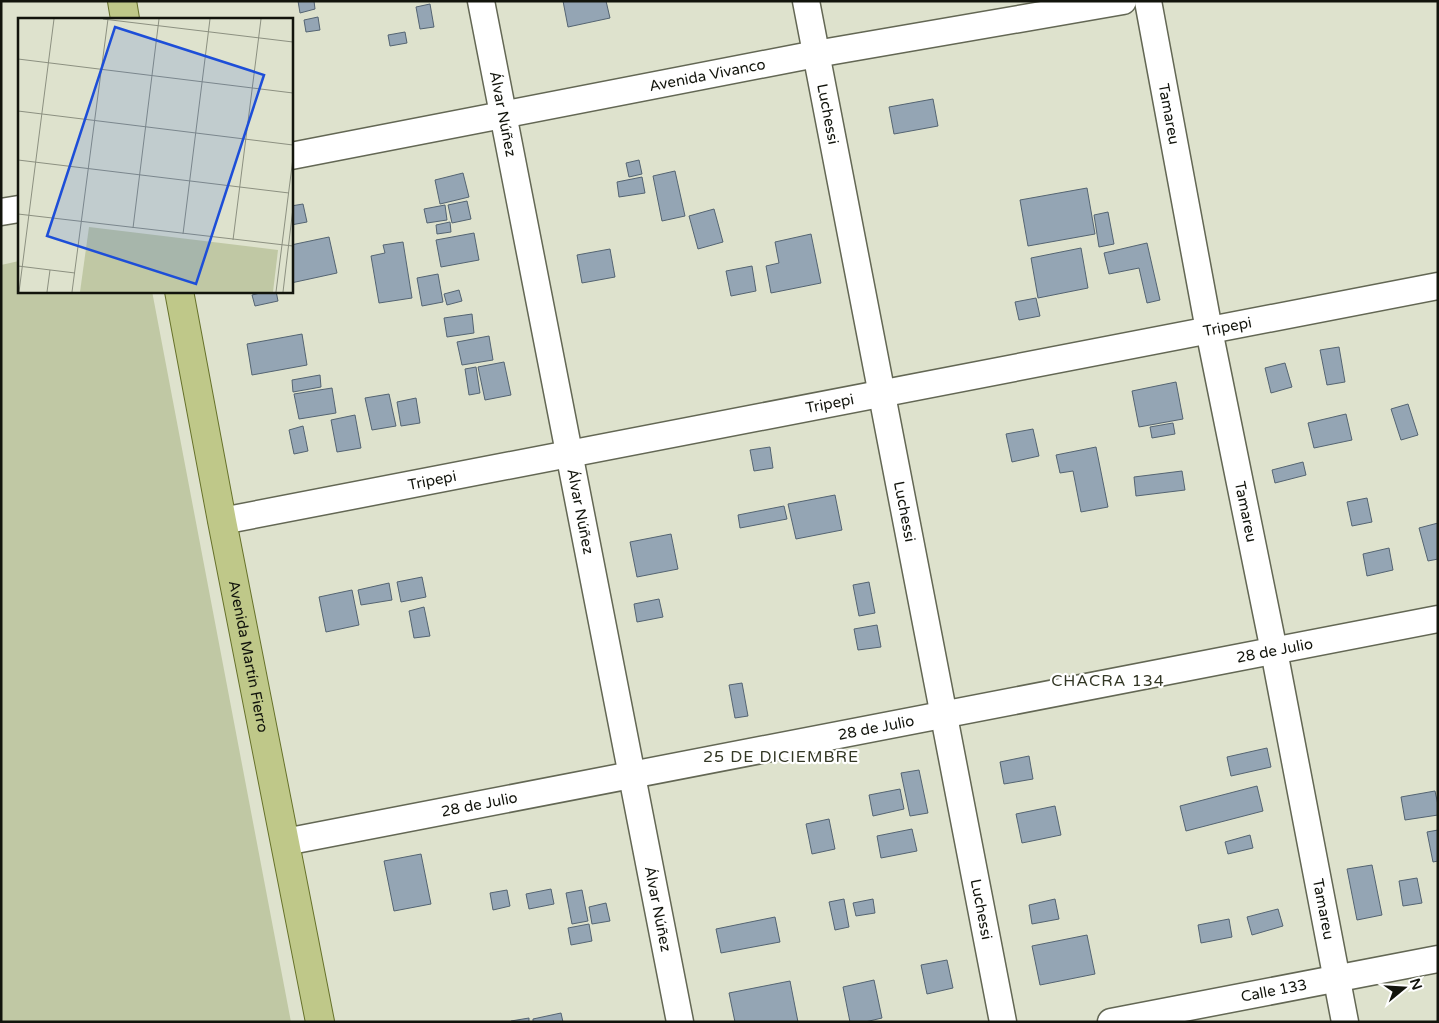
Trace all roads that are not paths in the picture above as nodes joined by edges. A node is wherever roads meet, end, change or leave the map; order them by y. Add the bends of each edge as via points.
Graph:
1 (122, 1) edge
2 (481, 1) edge
3 (806, 1) edge
4 (1123, 1) edge
5 (1148, 1) edge
6 (125, 18) edge
7 (816, 54) junction
8 (503, 114) junction
9 (292, 156) edge
10 (18, 209) edge
11 (1, 212) edge
12 (1438, 286) edge
13 (179, 292) edge
14 (1209, 330) junction
15 (881, 394) junction
16 (569, 454) junction
17 (222, 520) junction
18 (1438, 619) edge
19 (1274, 651) junction
20 (943, 715) junction
21 (632, 775) junction
22 (285, 842) junction
23 (1438, 959) edge
24 (1337, 978) junction
25 (320, 1022) edge
26 (680, 1022) edge
27 (1003, 1022) edge
28 (1111, 1022) edge
29 (1345, 1022) edge

1 - 6 main road
2 - 8 street, Álvar Núñez
3 - 7 street, Luchessi
4 - 7 street, Avenida Vivanco
5 - 14 street, Tamareu
7 - 8 street, Avenida Vivanco
7 - 15 street, Luchessi
8 - 9 street, Avenida Vivanco
8 - 16 street, Álvar Núñez
10 - 11 street
12 - 14 street, Tripepi
13 - 17 main road, Avenida Martín Fierro
14 - 15 street, Tripepi
14 - 19 street, Tamareu
15 - 16 street, Tripepi
15 - 20 street, Luchessi
16 - 17 street, Tripepi
16 - 21 street, Álvar Núñez
17 - 22 main road, Avenida Martín Fierro
18 - 19 street, 28 de Julio
19 - 20 street, 28 de Julio
19 - 24 street, Tamareu
20 - 21 street, 28 de Julio
20 - 27 street, Luchessi
21 - 22 street, 28 de Julio
21 - 26 street, Álvar Núñez
22 - 25 main road, Avenida Martín Fierro
23 - 24 street, Calle 133
24 - 28 street, Calle 133
24 - 29 street, Tamareu

